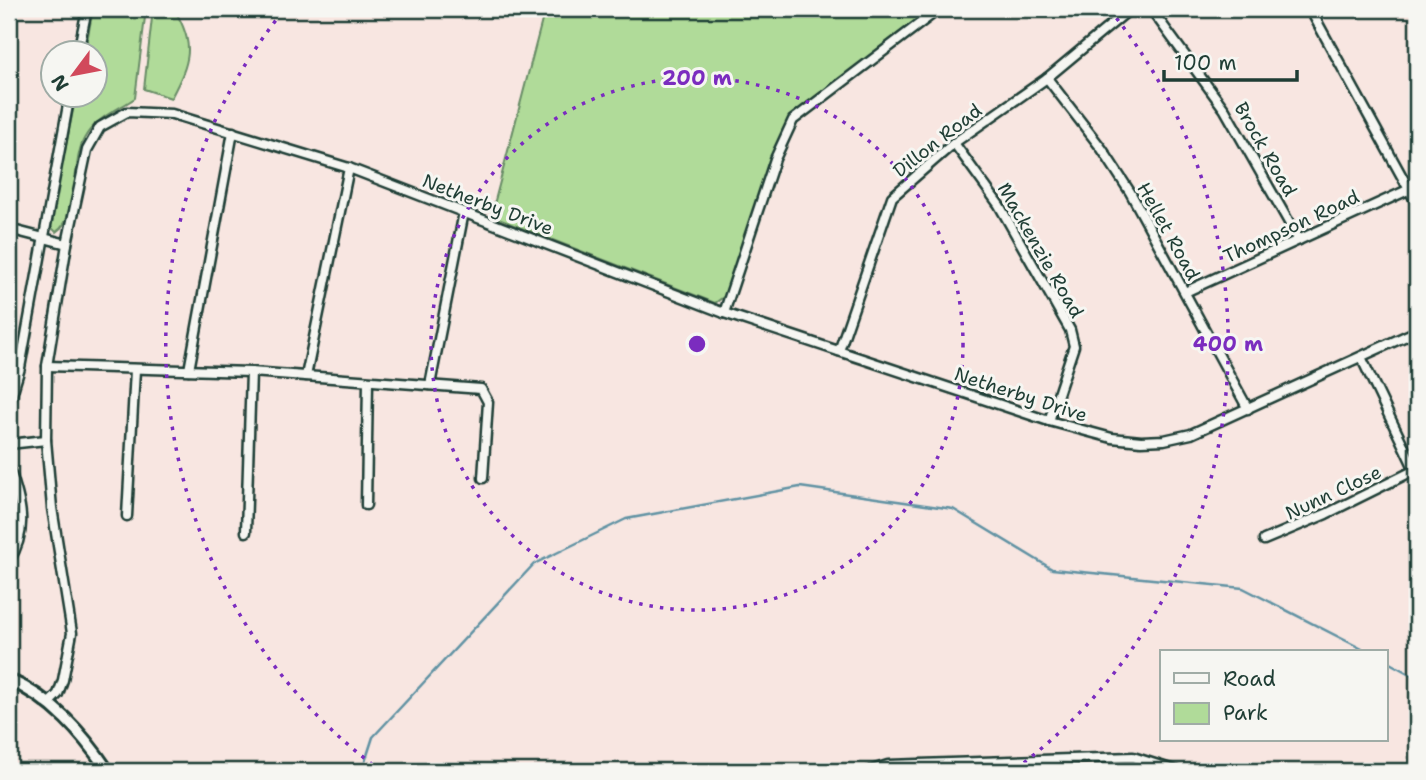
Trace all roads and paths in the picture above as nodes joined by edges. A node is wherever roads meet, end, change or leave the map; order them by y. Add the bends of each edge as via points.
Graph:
1 (87, 9) edge
2 (939, 9) edge
3 (1130, 9) edge
4 (1151, 9) edge
5 (1310, 9) edge
6 (81, 38) edge
7 (1047, 78) junction
8 (67, 108) edge
9 (233, 132) junction
10 (954, 144) junction
11 (349, 168) junction
12 (1410, 189) junction
13 (1417, 204) edge
14 (464, 212) junction
15 (9, 229) edge
16 (43, 237) junction
17 (1299, 240) junction
18 (67, 244) junction
19 (1185, 292) junction
20 (724, 313) junction
21 (1417, 331) edge
22 (839, 351) junction
23 (1361, 357) junction
24 (47, 366) junction
25 (135, 370) junction
26 (189, 370) junction
27 (251, 372) junction
28 (306, 376) junction
29 (368, 382) junction
30 (430, 385) junction
31 (9, 404) edge
32 (1248, 409) junction
33 (1049, 421) junction
34 (46, 440) junction
35 (9, 444) edge
36 (9, 468) edge
37 (1416, 472) edge
38 (483, 478) dead end
39 (366, 505) dead end
40 (127, 516) dead end
41 (246, 532) dead end
42 (1264, 540) dead end
43 (9, 561) edge
44 (9, 680) edge
45 (49, 703) junction
46 (1164, 770) edge
47 (108, 771) edge
48 (869, 771) edge
49 (1177, 771) edge

1 - 6 street
2 - 20 street via 793,121 775,159
3 - 7 street, Dillon Road
4 - 17 street, Brock Road via 1225,110
5 - 12 street
7 - 10 street, Dillon Road
7 - 19 street, Hellet Road via 1109,160
8 - 16 street
9 - 11 street, Netherby Drive
9 - 18 street, Netherby Drive via 148,111 127,112 108,120 87,150
9 - 26 street
10 - 22 street, Dillon Road via 892,197
10 - 33 street, Mackenzie Road via 999,205 1070,330 1074,346
11 - 14 street, Netherby Drive
11 - 28 street
12 - 13 street
12 - 17 street, Thompson Road
14 - 20 street, Netherby Drive
14 - 30 street
15 - 16 street
16 - 18 street
16 - 31 street via 20,368
17 - 19 street, Thompson Road
18 - 24 street, Netherby Drive
19 - 32 street, Hellet Road
20 - 22 street, Netherby Drive
21 - 23 street, Netherby Drive
22 - 33 street, Netherby Drive
23 - 32 street, Netherby Drive
23 - 37 street
24 - 25 street
24 - 34 street, Netherby Drive
25 - 26 street
25 - 40 street
26 - 27 street
27 - 28 street
27 - 41 street
28 - 29 street
29 - 30 street
29 - 39 street
30 - 38 street via 484,390 488,402
32 - 33 street, Netherby Drive via 1191,434 1164,440 1112,438
34 - 35 street
34 - 45 street, Netherby Drive via 72,633 63,680
36 - 43 street via 23,523
37 - 42 street, Nunn Close
44 - 45 main road
45 - 47 main road via 78,730
46 - 48 street via 1133,757 888,765
46 - 49 street

